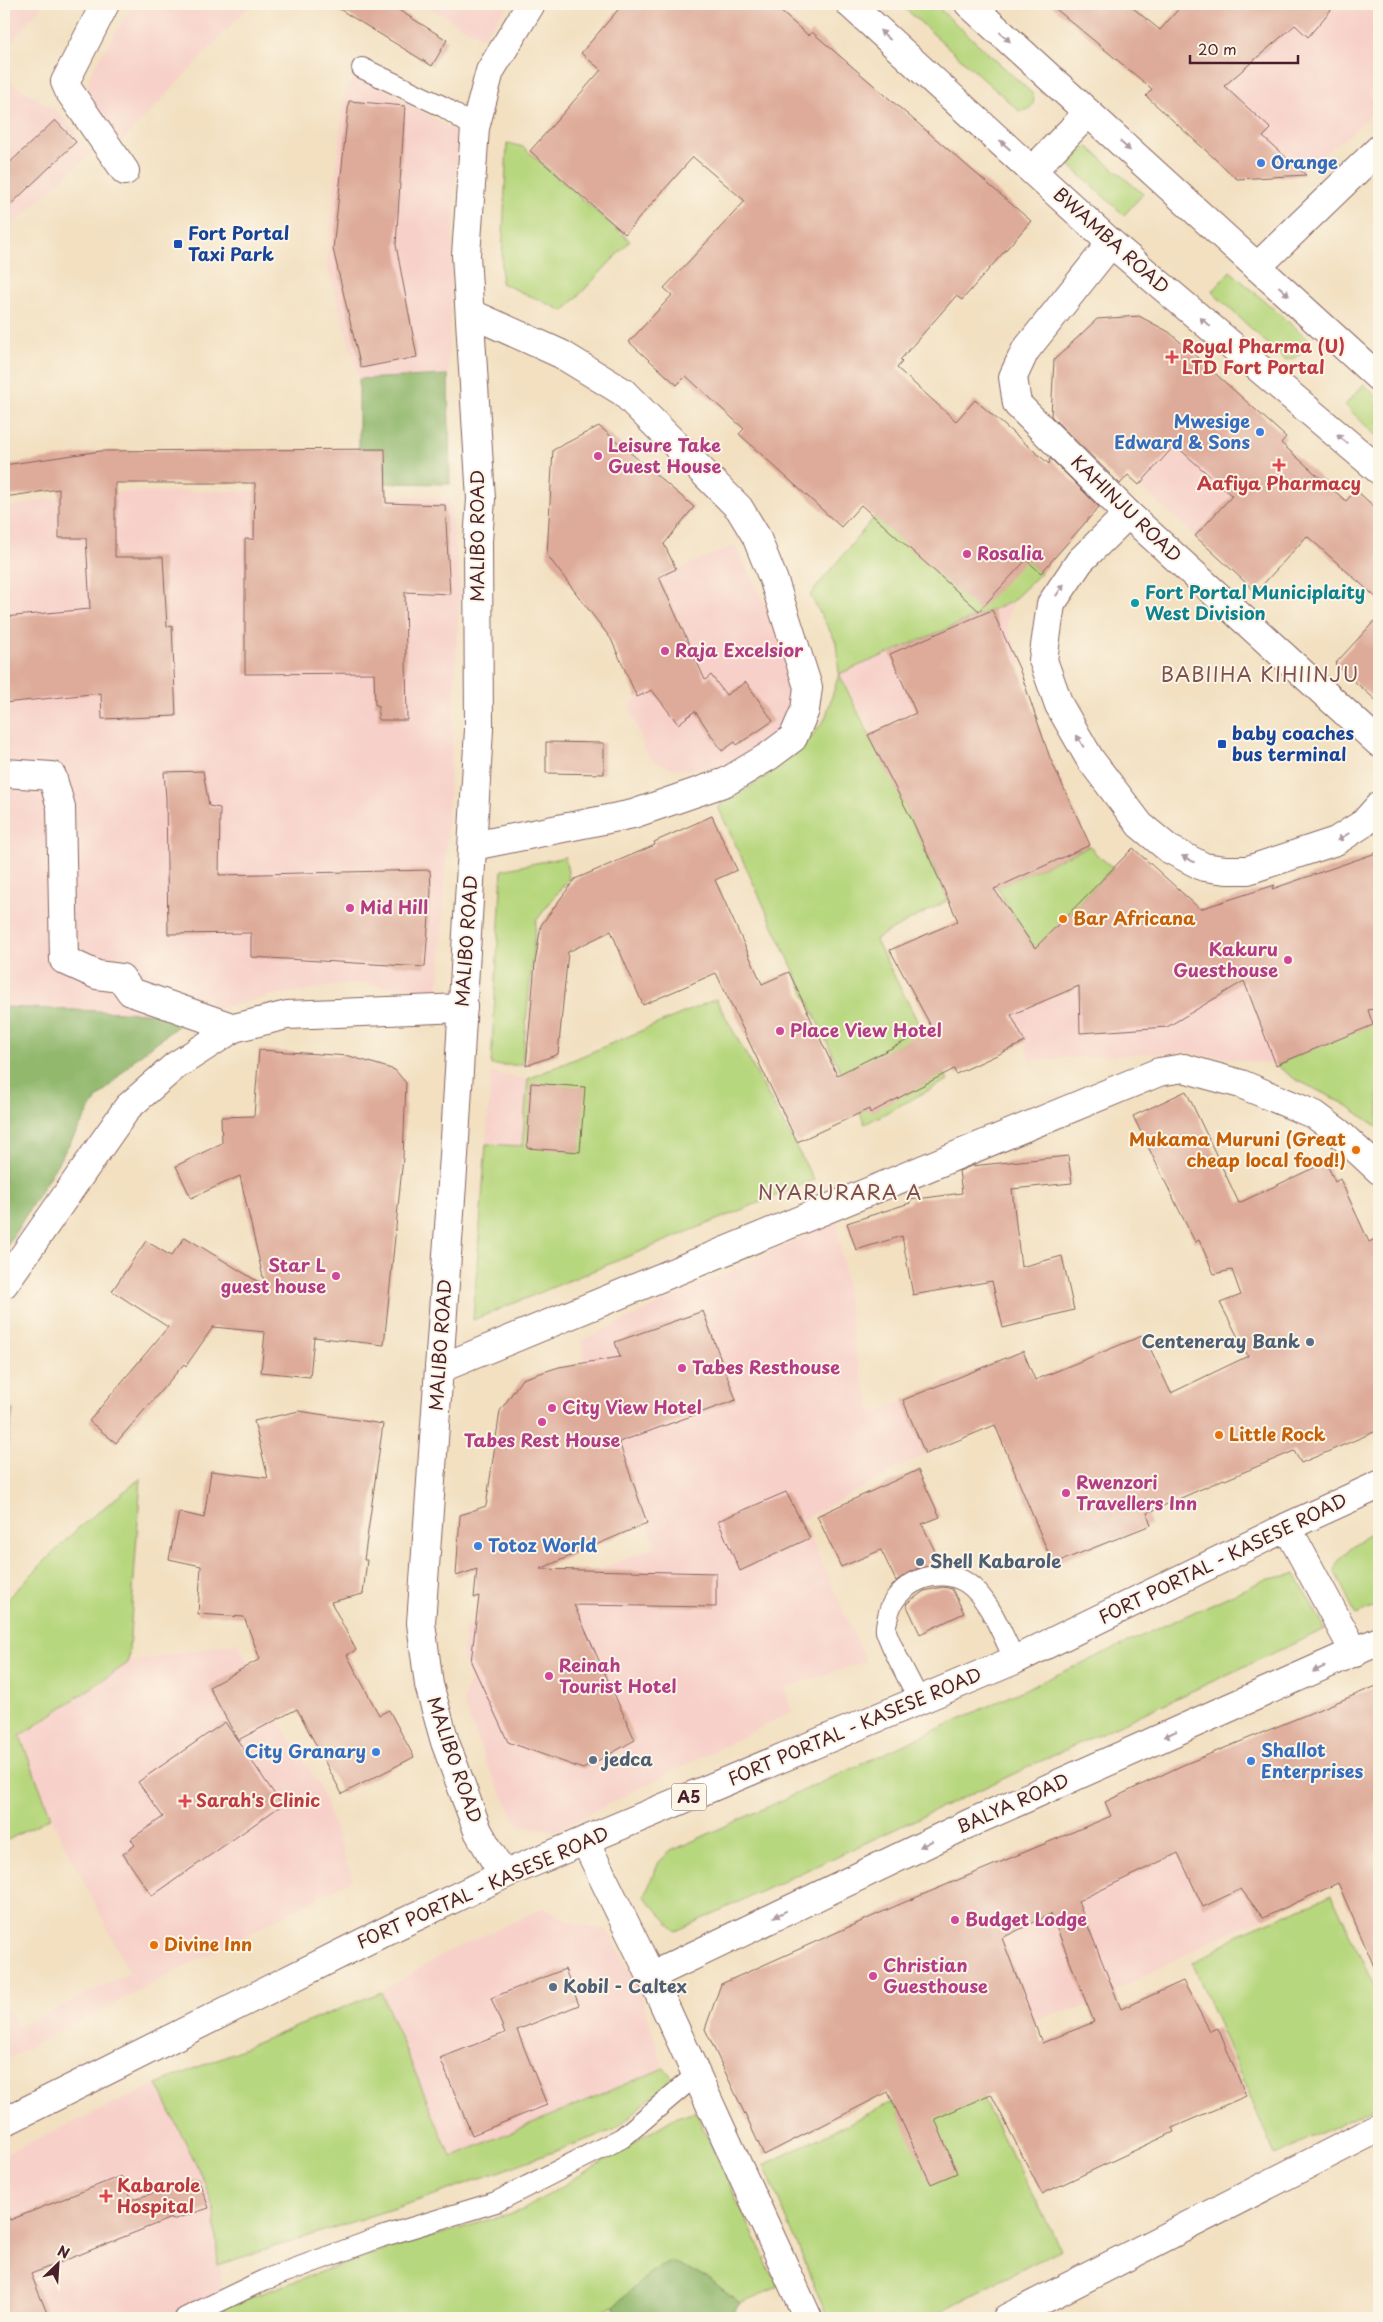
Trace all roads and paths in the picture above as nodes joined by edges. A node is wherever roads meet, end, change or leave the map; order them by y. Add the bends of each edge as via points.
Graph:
1 (105, 4) edge
2 (531, 4) edge
3 (850, 4) edge
4 (969, 4) edge
5 (362, 68) dead end
6 (1088, 113) junction
7 (475, 128) junction
8 (1379, 149) edge
9 (1033, 170) junction
10 (125, 171) dead end
11 (1111, 243) junction
12 (1256, 266) junction
13 (470, 313) junction
14 (1379, 378) edge
15 (1379, 470) edge
16 (1128, 514) junction
17 (1379, 743) edge
18 (4, 773) edge
19 (1379, 806) edge
20 (473, 846) junction
21 (462, 1008) junction
22 (234, 1028) junction
23 (1379, 1170) edge
24 (4, 1284) edge
25 (439, 1369) junction
26 (1379, 1485) edge
27 (1287, 1527) junction
28 (1379, 1642) edge
29 (1355, 1653) junction
30 (1015, 1660) junction
31 (919, 1700) junction
32 (585, 1841) junction
33 (503, 1876) junction
34 (650, 1976) junction
35 (696, 2075) junction
36 (4, 2122) edge
37 (1379, 2128) edge
38 (185, 2318) edge
39 (808, 2318) edge
40 (1007, 2318) edge

1 - 10 main road via 65,82
2 - 7 main road, MALIBO ROAD via 490,71
9 -> 3 main road, BWAMBA ROAD
4 -> 6 main road
5 - 7 lane via 444,107
6 - 9 main road
6 -> 12 main road
7 - 13 main road, MALIBO ROAD via 466,255
8 - 12 main road
9 - 11 main road, BWAMBA ROAD
15 -> 11 main road, BWAMBA ROAD
11 - 16 main road, KAHINJU ROAD via 1025,351 1014,377 1017,404
12 -> 14 main road
13 - 20 main road, MALIBO ROAD via 481,499 478,541 479,729
13 - 20 main road via 561,354 623,392 739,508 756,536 774,581 808,686 805,710 793,738 726,782 633,814
16 - 17 main road, KAHINJU ROAD
19 -> 16 main road via 1364,823 1336,841 1248,870 1204,867 1169,849 1140,825 1090,759 1059,705 1043,660 1051,604 1080,561
18 - 22 main road via 52,776 61,808 64,960 97,975 121,978 131,992
20 - 21 main road, MALIBO ROAD
21 - 22 main road via 287,1015
21 - 25 main road, MALIBO ROAD
22 - 24 main road via 175,1066 128,1108
23 - 25 main road via 1315,1115 1241,1084 1184,1068 1159,1072
25 - 33 main road, MALIBO ROAD via 422,1630 429,1685 445,1742 478,1831
26 - 27 main road, FORT PORTAL - KASESE ROAD / A5
27 - 29 main road
27 - 30 main road, FORT PORTAL - KASESE ROAD / A5
28 - 29 main road, BALYA ROAD
29 -> 34 main road, BALYA ROAD via 968,1824
30 - 31 main road, FORT PORTAL - KASESE ROAD / A5
30 - 31 lane via 980,1593 965,1581 929,1576 912,1583 898,1595 889,1611 886,1629
31 - 32 main road, FORT PORTAL - KASESE ROAD / A5
32 - 33 main road, FORT PORTAL - KASESE ROAD / A5
32 - 34 main road
33 - 36 main road, FORT PORTAL - KASESE ROAD / A5 via 383,1932
34 - 35 main road
35 - 38 lane via 622,2138 496,2202 381,2237 264,2280
35 - 39 main road
37 - 40 main road

